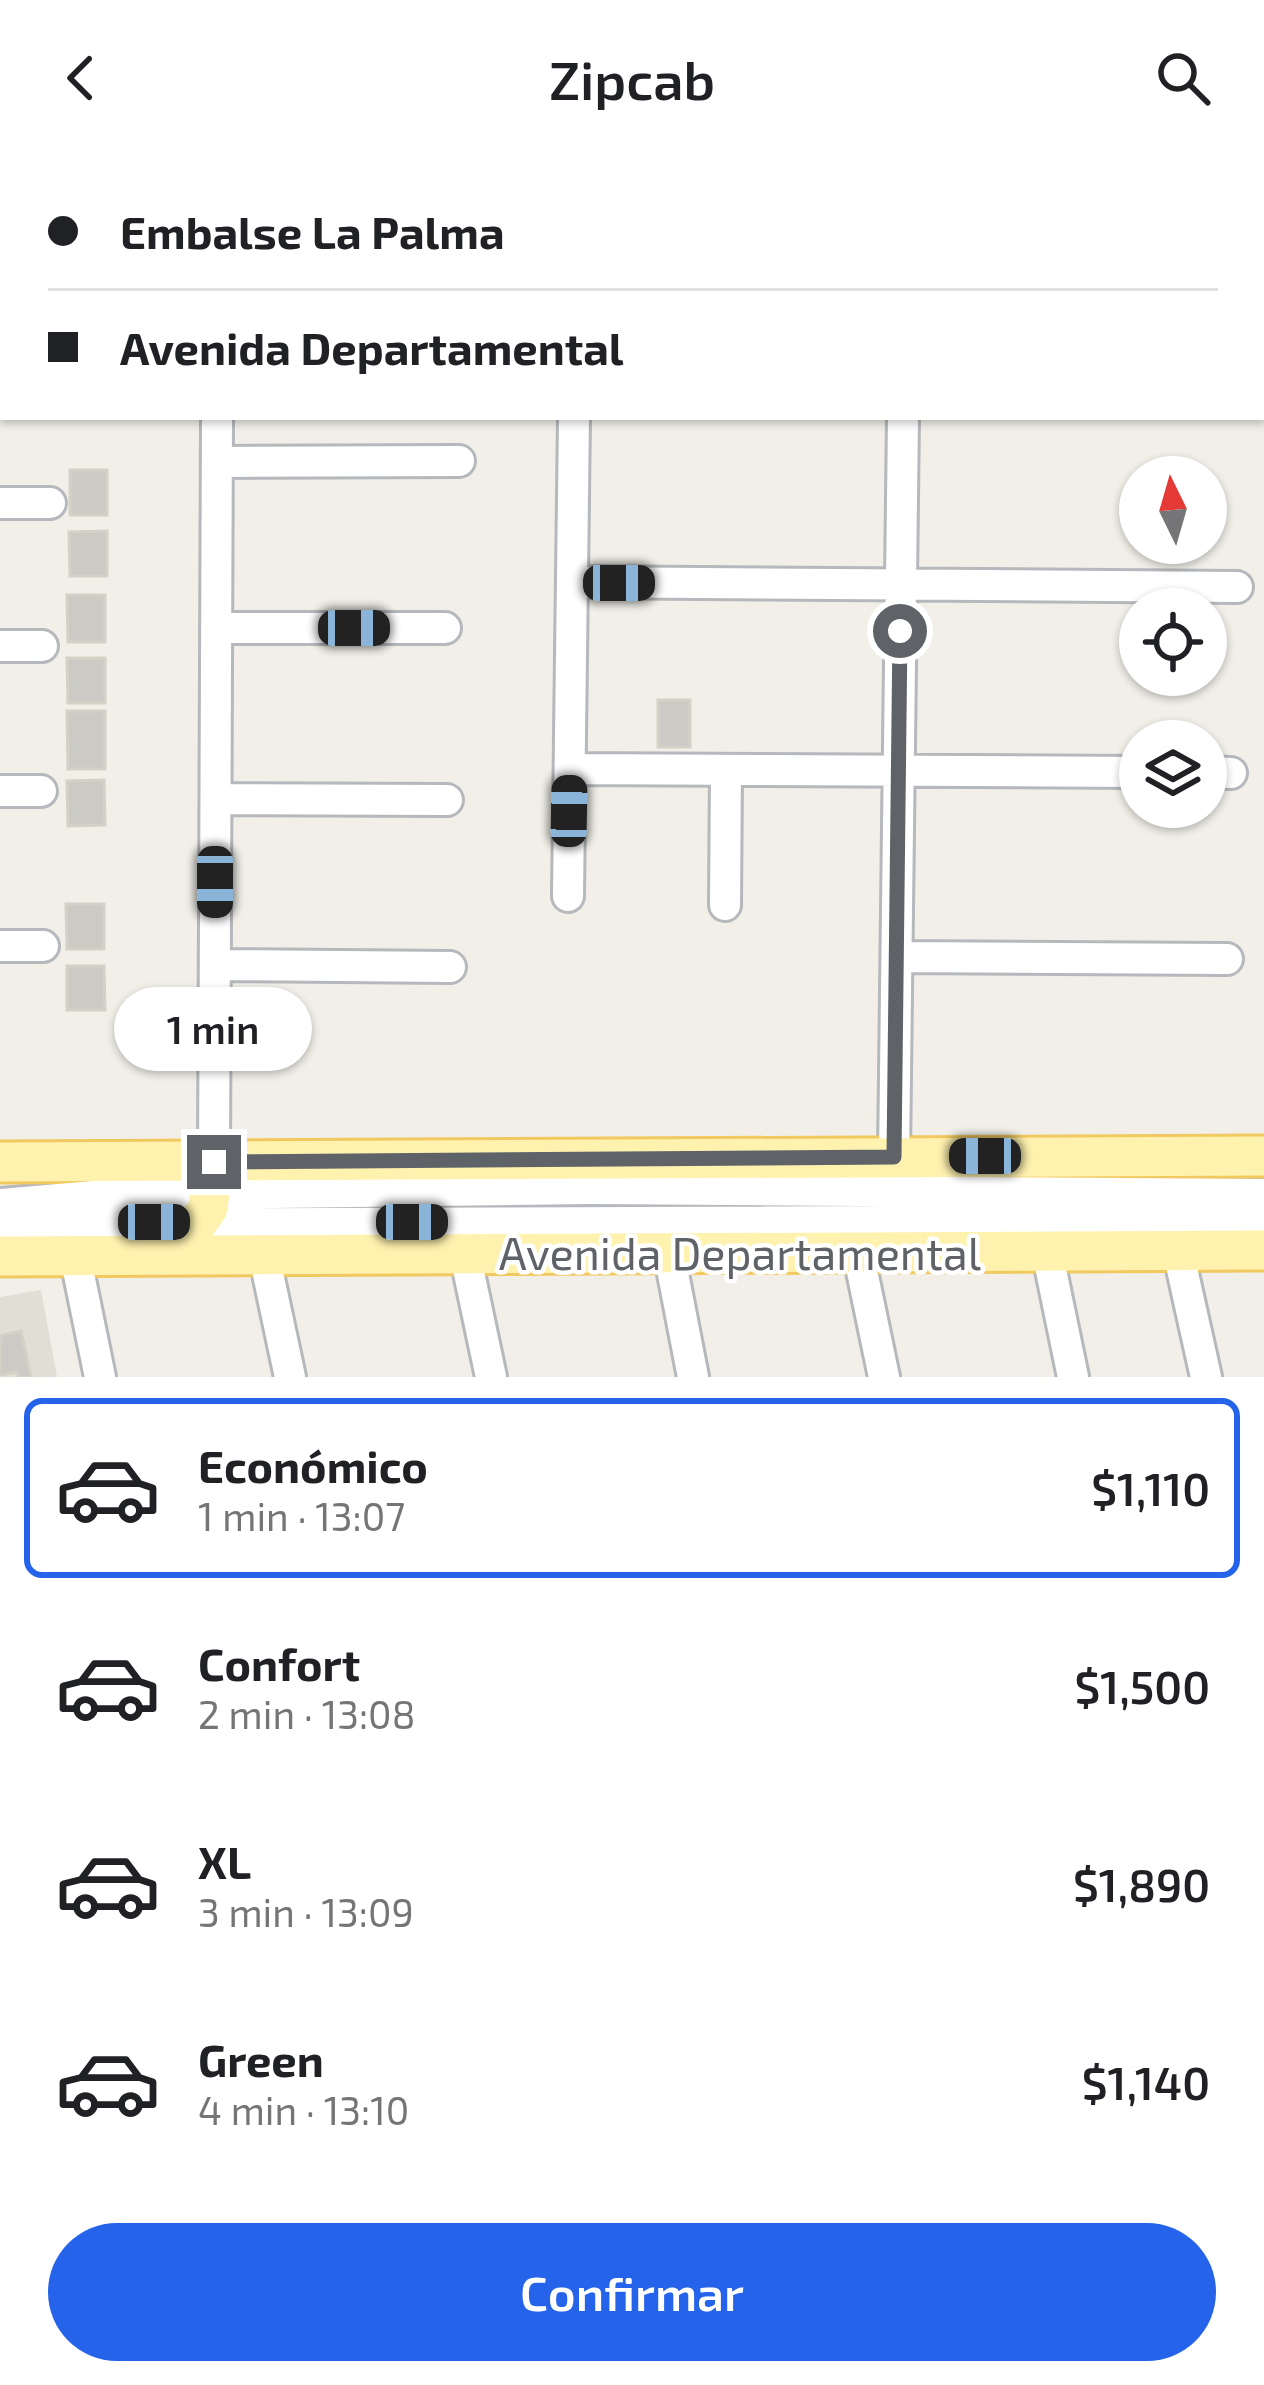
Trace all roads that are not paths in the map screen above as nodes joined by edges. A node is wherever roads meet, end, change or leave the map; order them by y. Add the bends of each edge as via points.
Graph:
1 (217, 420) edge
2 (574, 420) edge
3 (903, 420) edge
4 (459, 460) dead end
5 (217, 463) junction
6 (0, 503) edge
7 (50, 503) dead end
8 (572, 583) junction
9 (901, 585) junction
10 (1237, 587) dead end
11 (216, 628) junction
12 (445, 628) dead end
13 (0, 646) edge
14 (42, 646) dead end
15 (570, 769) junction
16 (726, 770) junction
17 (898, 771) junction
18 (1119, 772) edge
19 (0, 791) edge
20 (41, 791) dead end
21 (216, 799) junction
22 (447, 800) dead end
23 (568, 896) dead end
24 (725, 905) dead end
25 (0, 946) edge
26 (43, 946) dead end
27 (897, 957) junction
28 (1227, 959) dead end
29 (215, 965) junction
30 (450, 967) dead end
31 (1264, 1156) edge
32 (894, 1157) junction
33 (601, 1159) junction
34 (0, 1162) edge
35 (758, 1190) junction
36 (209, 1193) junction
37 (1264, 1194) edge
38 (0, 1204) edge
39 (1264, 1220) edge
40 (0, 1224) edge
41 (1264, 1250) edge
42 (1046, 1251) junction
43 (1178, 1251) junction
44 (858, 1252) junction
45 (669, 1253) junction
46 (465, 1254) junction
47 (175, 1255) junction
48 (264, 1255) junction
49 (0, 1256) edge
50 (75, 1256) junction
51 (100, 1377) edge
52 (290, 1377) edge
53 (491, 1377) edge
54 (693, 1377) edge
55 (884, 1377) edge
56 (1073, 1377) edge
57 (1206, 1377) edge

1 - 5 street
2 - 8 street
3 - 9 street
4 - 5 street
5 - 11 street
6 - 7 street
8 - 9 street
8 - 15 street
9 - 10 street
9 - 17 street
11 - 12 street
11 - 21 street
13 - 14 street
15 - 16 street
15 - 23 street
16 - 17 street
16 - 24 street
17 - 18 street
17 - 27 street
19 - 20 street
21 - 22 street
21 - 29 street
25 - 26 street
27 - 28 street
27 - 32 street
29 - 30 street
29 - 36 street
31 - 32 main road, Avenida Departamental
32 - 33 main road, Avenida Departamental
33 - 35 street
33 - 36 main road, Avenida Departamental
34 - 36 main road, Avenida Departamental
35 - 36 street
35 - 37 street
36 - 38 street
36 - 39 street
36 - 40 street
36 - 47 main road
41 - 43 main road, Avenida Departamental
42 - 43 main road, Avenida Departamental
42 - 44 main road, Avenida Departamental
42 - 56 street
43 - 57 street
44 - 45 main road, Avenida Departamental
44 - 55 street
45 - 46 main road, Avenida Departamental
45 - 54 street
46 - 48 main road, Avenida Departamental
46 - 53 street
47 - 48 main road, Avenida Departamental
47 - 50 main road, Avenida Departamental
48 - 52 street
49 - 50 main road, Avenida Departamental
50 - 51 street

